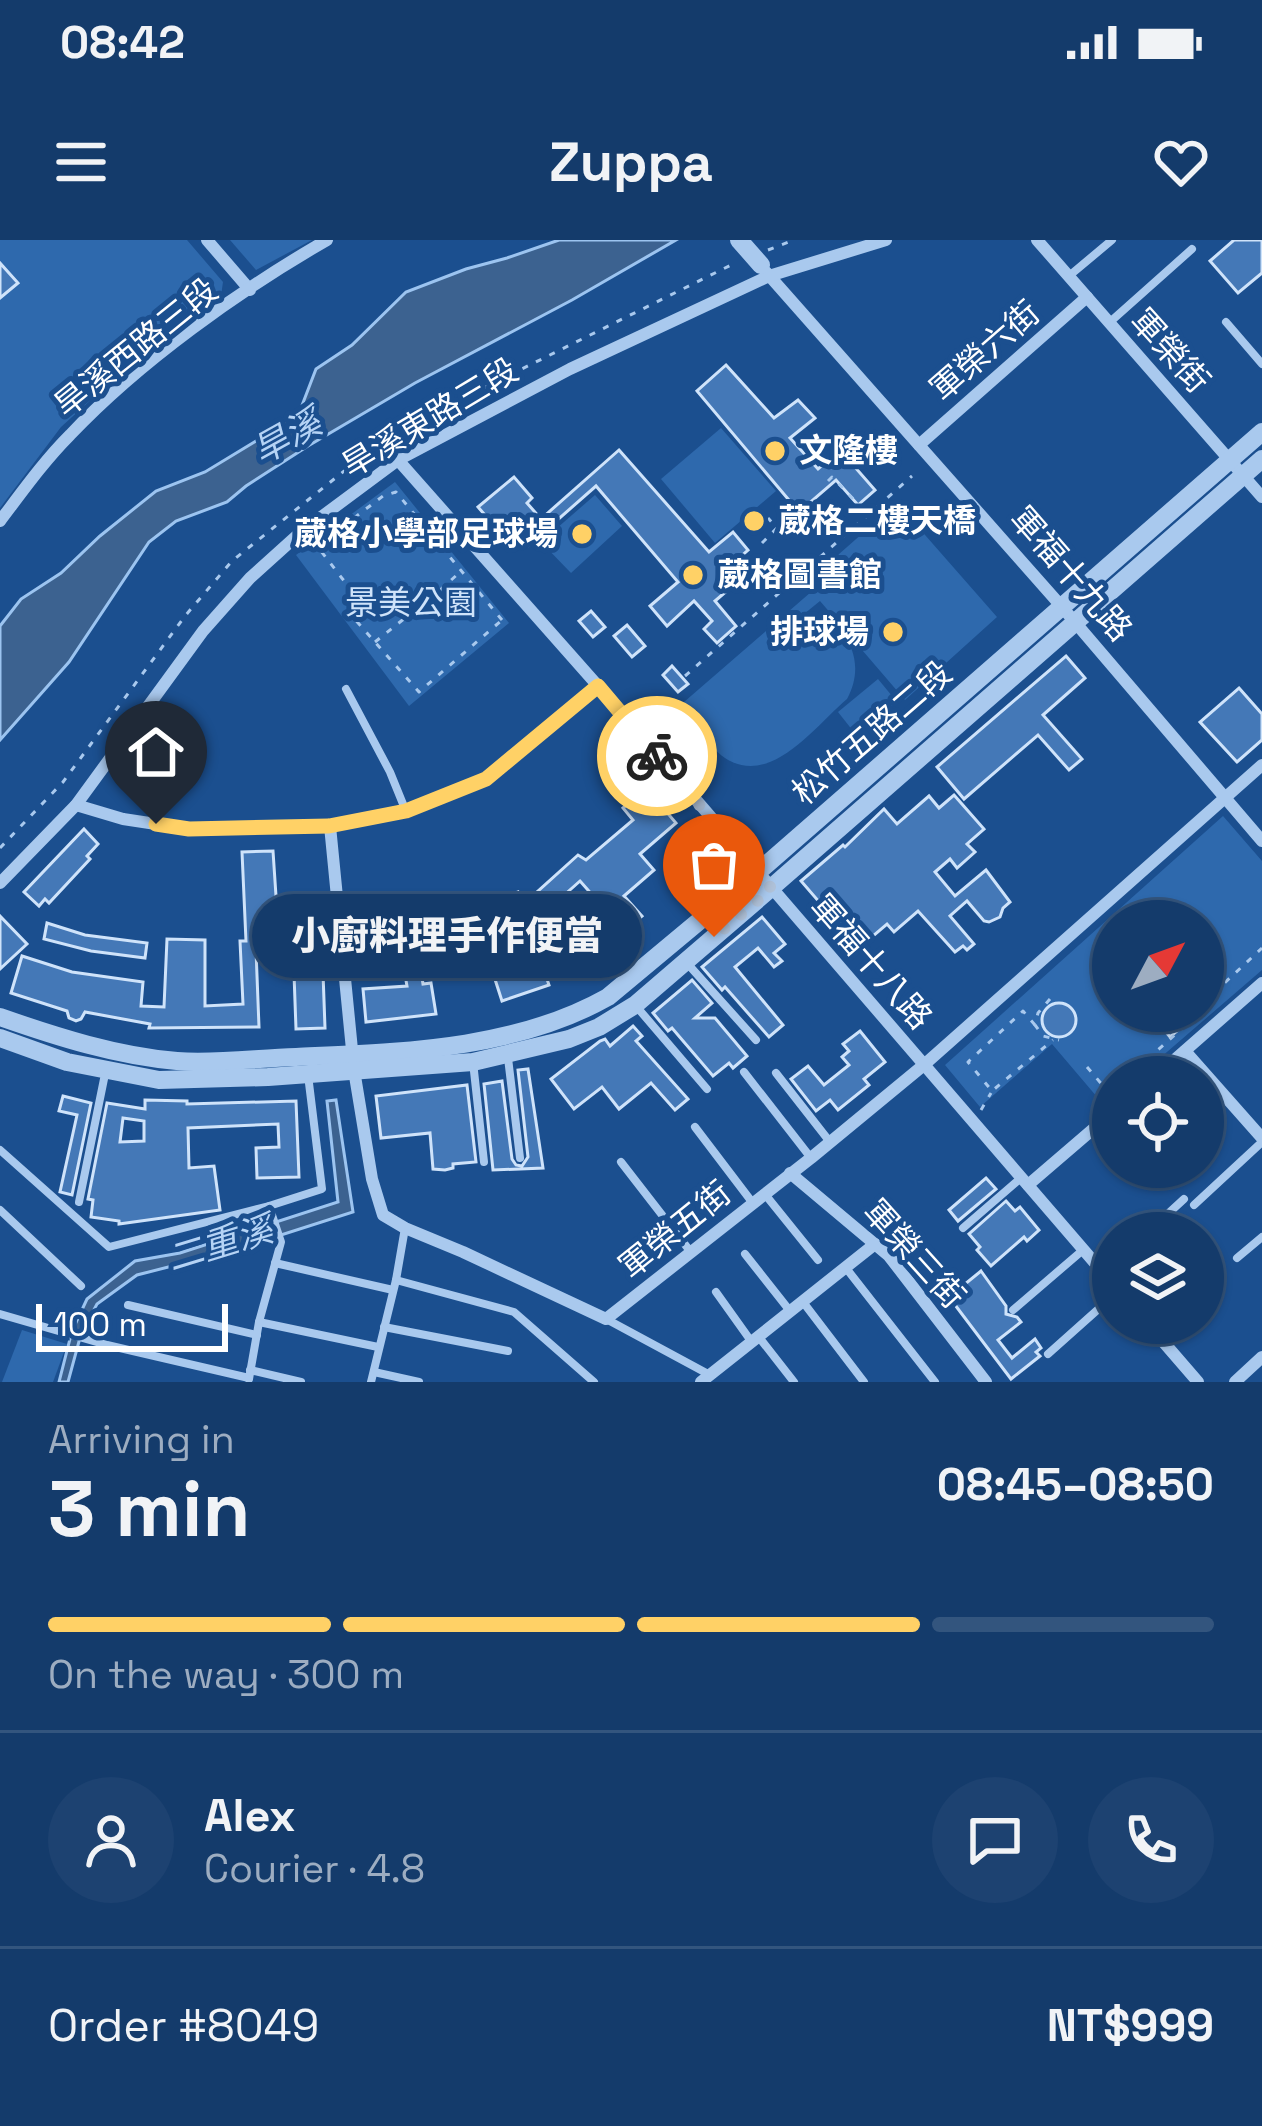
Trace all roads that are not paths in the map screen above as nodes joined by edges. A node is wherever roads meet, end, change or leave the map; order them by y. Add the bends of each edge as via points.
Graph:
1 (207, 240) edge
2 (327, 240) edge
3 (739, 240) edge
4 (886, 240) edge
5 (1037, 240) edge
6 (1112, 240) edge
7 (1192, 249) dead end
8 (765, 270) junction
9 (1069, 276) junction
10 (250, 290) junction
11 (1087, 298) junction
12 (1109, 322) junction
13 (1226, 322) dead end
14 (1262, 364) edge
15 (1262, 432) edge
16 (919, 445) junction
17 (1262, 459) edge
18 (398, 460) junction
19 (1237, 467) junction
20 (1262, 497) edge
21 (0, 521) edge
22 (1068, 615) junction
23 (598, 686) junction
24 (346, 689) dead end
25 (1262, 765) edge
26 (1225, 798) junction
27 (76, 805) junction
28 (406, 811) junction
29 (329, 826) junction
30 (1262, 841) edge
31 (758, 872) junction
32 (0, 883) edge
33 (772, 889) junction
34 (685, 961) junction
35 (1262, 984) edge
36 (635, 1005) junction
37 (0, 1017) edge
38 (0, 1038) edge
39 (756, 1040) dead end
40 (1185, 1051) junction
41 (508, 1054) junction
42 (1177, 1056) edge
43 (353, 1062) junction
44 (473, 1062) junction
45 (925, 1064) junction
46 (106, 1070) junction
47 (744, 1072) dead end
48 (308, 1073) junction
49 (776, 1073) dead end
50 (707, 1089) dead end
51 (694, 1127) dead end
52 (1092, 1128) edge
53 (1262, 1140) edge
54 (830, 1142) junction
55 (0, 1150) edge
56 (520, 1158) dead end
57 (811, 1158) junction
58 (484, 1162) dead end
59 (620, 1162) dead end
60 (790, 1173) junction
61 (1025, 1181) junction
62 (758, 1198) junction
63 (79, 1202) dead end
64 (269, 1206) junction
65 (0, 1210) edge
66 (1175, 1212) edge
67 (404, 1228) junction
68 (964, 1228) dead end
69 (1262, 1237) edge
70 (875, 1244) junction
71 (1083, 1250) junction
72 (691, 1252) junction
73 (746, 1254) dead end
74 (1092, 1256) edge
75 (1238, 1258) dead end
76 (818, 1260) dead end
77 (275, 1263) junction
78 (846, 1268) junction
79 (395, 1285) junction
80 (81, 1286) dead end
81 (716, 1292) dead end
82 (802, 1302) junction
83 (128, 1305) dead end
84 (1013, 1310) dead end
85 (790, 1311) junction
86 (0, 1314) edge
87 (1092, 1315) edge
88 (606, 1319) junction
89 (259, 1322) junction
90 (384, 1327) junction
91 (257, 1335) junction
92 (754, 1338) junction
93 (1165, 1344) edge
94 (379, 1347) junction
95 (508, 1351) dead end
96 (1048, 1354) dead end
97 (1260, 1363) edge
98 (249, 1377) edge
99 (373, 1377) edge
100 (706, 1378) edge
101 (301, 1382) edge
102 (419, 1382) edge
103 (594, 1382) edge
104 (794, 1382) edge
105 (864, 1382) edge
106 (935, 1382) edge
107 (986, 1382) edge
108 (1198, 1382) edge
109 (1235, 1382) edge

1 - 10 street
2 - 10 street, 旱溪西路三段
3 - 8 street, 軍福十九路, bridge
4 - 8 street, 旱溪東路三段
5 - 9 street, 軍榮街
6 - 9 lane
7 - 12 lane
8 - 16 street, 軍福十九路
8 - 18 street, 旱溪東路三段
9 - 11 street, 軍榮街
10 - 21 street, 旱溪西路三段 via 116,390
11 - 12 street, 軍榮街
11 - 16 street, 軍榮六街
12 - 19 street, 軍榮街
13 - 14 lane
15 - 19 street, 松竹五路二段
16 - 22 street, 軍福十九路
17 - 19 street, 松竹五路二段
18 - 23 street, 軍福十八路
18 - 27 street, 旱溪東路三段 via 250,578
19 - 20 street, 軍榮街
19 - 22 street, 松竹五路二段
22 - 26 street, 軍福十九路
22 - 31 street, 松竹五路二段
22 - 33 street, 松竹五路二段
23 - 28 street via 486,779
23 - 31 street, 軍福十八路
24 - 28 lane
25 - 26 street, 軍榮五街
26 - 30 street, 軍福十九路
26 - 45 street, 軍榮五街
27 - 29 street via 189,829
27 - 32 street, 旱溪東路三段
28 - 29 street
29 - 43 street
31 - 33 street, 軍福十八路
31 - 43 street, 松竹五路二段 via 581,1012 501,1037
33 - 34 street, 松竹五路二段
33 - 45 street, 軍福十八路
34 - 36 street, 松竹五路二段
34 - 39 lane
35 - 40 street
36 - 41 street, 松竹五路二段 via 569,1039
36 - 50 lane
37 - 43 street, 松竹五路二段 via 94,1047 180,1061
38 - 46 street, 松竹五路二段
40 - 42 street
40 - 53 street
41 - 44 street, 松竹五路二段
41 - 56 lane
43 - 44 street, 松竹五路二段
43 - 48 street, 松竹五路二段
43 - 67 street via 376,1196 382,1215
44 - 58 lane
45 - 54 street, 軍榮五街
45 - 61 street, 軍福十八路
46 - 48 street, 松竹五路二段 via 159,1080
46 - 63 lane
47 - 57 lane
48 - 64 lane via 322,1189
49 - 54 lane
51 - 62 lane
52 - 61 street
53 - 66 lane
54 - 57 street, 軍榮五街
55 - 64 lane via 109,1247
57 - 60 street, 軍榮五街
59 - 72 lane
60 - 62 street, 軍榮五街
60 - 70 street, 軍榮三街
61 - 68 lane
61 - 71 street, 軍福十八路
62 - 72 street, 軍榮五街
62 - 76 lane
64 - 77 lane via 280,1242
65 - 80 lane
67 - 79 lane
67 - 88 street, 軍榮五街
69 - 75 lane
70 - 78 street
70 - 107 street, 軍榮三街
71 - 74 street, 軍福十八路
71 - 84 lane
72 - 88 street, 軍榮五街
73 - 85 lane
77 - 79 lane
77 - 89 lane
78 - 82 street
78 - 106 lane
79 - 90 lane
79 - 103 lane via 514,1312
81 - 92 lane
82 - 85 street
82 - 105 lane
83 - 91 lane
85 - 92 street
86 - 98 lane
87 - 96 lane
88 - 100 lane
89 - 91 lane
89 - 94 lane
90 - 94 lane
90 - 95 lane
91 - 98 lane
92 - 100 street
92 - 104 lane
93 - 108 street
94 - 99 lane
97 - 109 street
98 - 101 lane
99 - 102 lane

